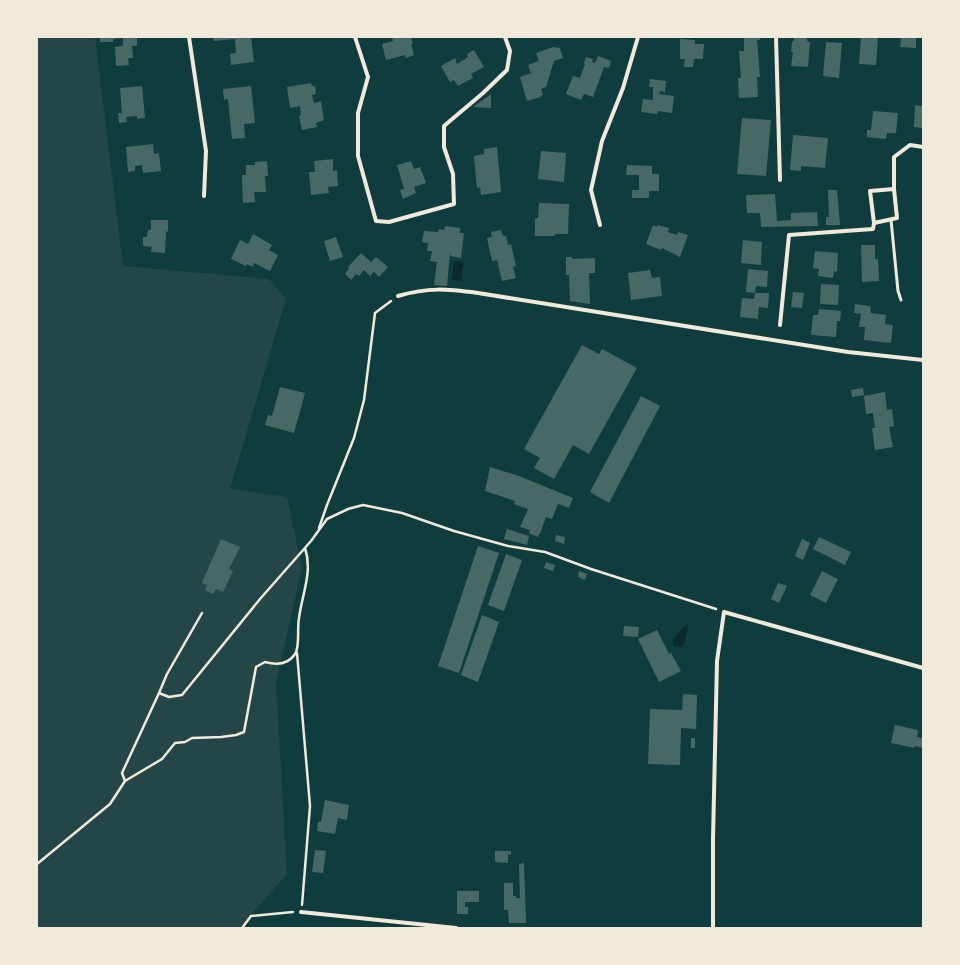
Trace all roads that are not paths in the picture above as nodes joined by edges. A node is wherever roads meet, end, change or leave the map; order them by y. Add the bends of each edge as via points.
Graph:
1 (189, 37) edge
2 (355, 37) edge
3 (504, 37) edge
4 (638, 37) edge
5 (776, 37) edge
6 (923, 146) edge
7 (780, 180) dead end
8 (894, 189) junction
9 (204, 196) dead end
10 (891, 220) junction
11 (874, 223) junction
12 (600, 225) dead end
13 (398, 296) road end
14 (901, 300) dead end
15 (780, 325) dead end
16 (923, 360) edge
17 (923, 668) edge
18 (301, 912) road end
19 (456, 928) edge
20 (713, 928) edge

1 - 9 street via 206,151
2 - 3 street via 368,77 358,113 358,156 376,220 389,222 454,204 453,174 444,147 444,126 507,70 510,51
4 - 12 street via 623,88 602,141 590,190
5 - 7 street
6 - 8 street via 910,145 894,157
8 - 10 street via 897,218
8 - 11 street via 870,191
10 - 11 street
10 - 14 lane
11 - 15 street via 873,229 789,235
13 - 16 street via 417,290 435,289 478,293 848,352
17 - 20 street via 724,612 716,661
18 - 19 street

